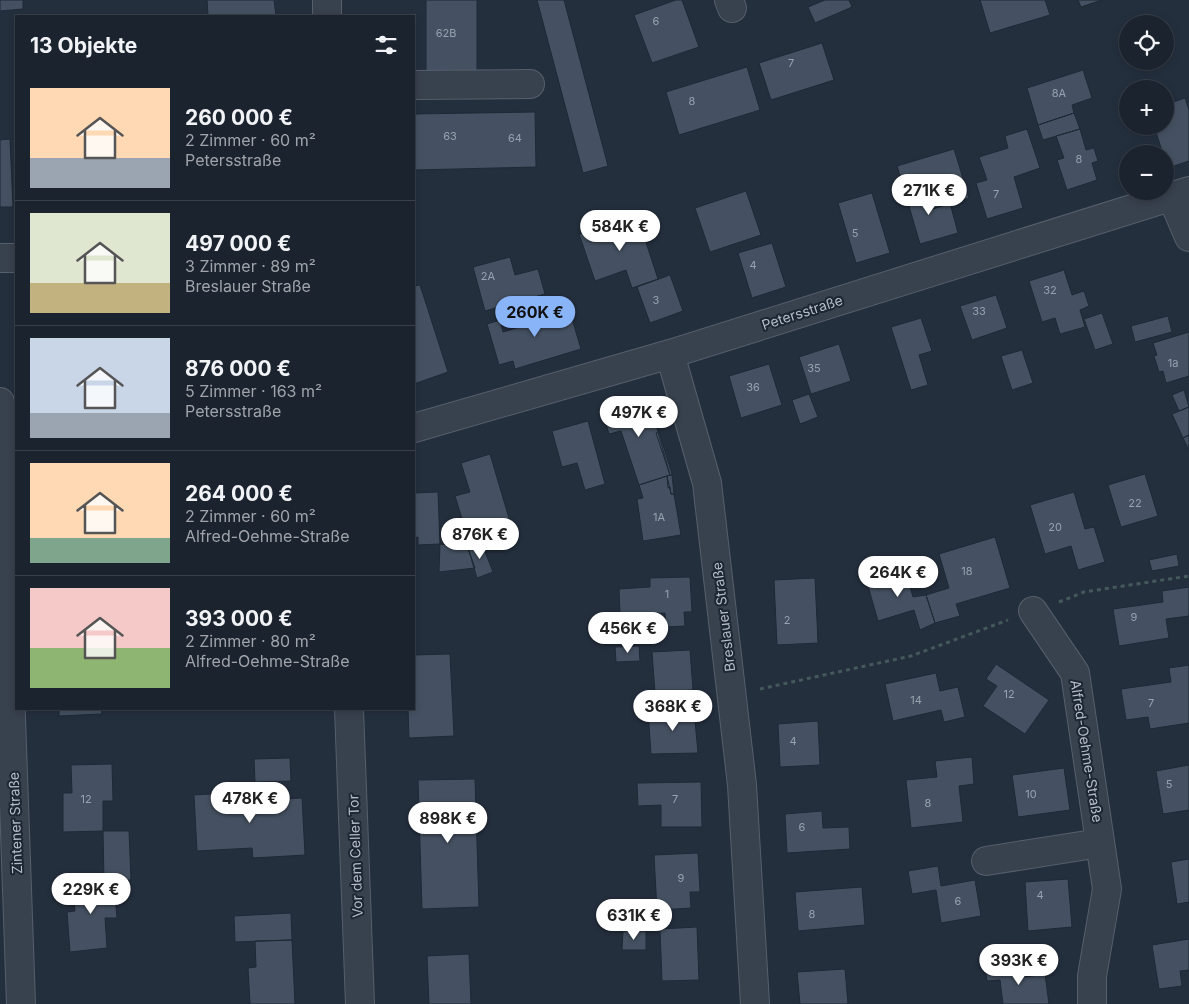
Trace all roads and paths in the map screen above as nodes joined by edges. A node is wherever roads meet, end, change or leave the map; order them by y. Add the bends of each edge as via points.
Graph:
1 (327, 0) edge
2 (327, 15) edge
3 (530, 84) dead end
4 (415, 85) edge
5 (1180, 194) edge
6 (1189, 237) edge
7 (0, 258) edge
8 (15, 258) edge
9 (670, 354) junction
10 (0, 402) edge
11 (415, 428) edge
12 (1189, 576) edge
13 (1033, 611) junction
14 (732, 696) junction
15 (350, 710) edge
16 (6, 740) edge
17 (1100, 843) junction
18 (986, 861) dead end
19 (21, 1004) edge
20 (360, 1004) edge
21 (755, 1004) edge
22 (1092, 1004) edge

1 - 2 street
3 - 4 street
5 - 6 street
5 - 9 street, Petersstraße
7 - 8 street
9 - 11 street, Petersstraße
9 - 14 street, Breslauer Straße via 707,483
10 - 16 street, Zintener Straße
12 - 13 path via 1084,592
13 - 14 path via 912,656
13 - 17 street, Alfred-Oehme-Straße via 1075,673
14 - 21 street, Breslauer Straße via 742,785
15 - 20 street, Vor dem Celler Tor
16 - 19 street, Zintener Straße
17 - 18 street
17 - 22 street, Alfred-Oehme-Straße via 1107,889 1092,976

